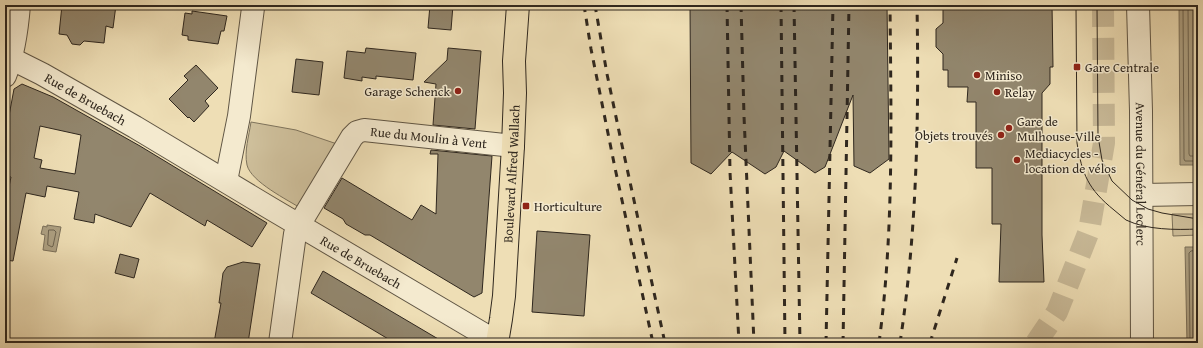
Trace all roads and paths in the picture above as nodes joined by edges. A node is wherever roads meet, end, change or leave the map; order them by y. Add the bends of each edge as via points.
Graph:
1 (19, 5) edge
2 (518, 5) edge
3 (1138, 5) edge
4 (253, 8) dead end
5 (7, 64) edge
6 (514, 146) junction
7 (226, 181) junction
8 (1142, 194) junction
9 (1198, 194) edge
10 (299, 225) junction
11 (497, 341) edge
12 (280, 343) edge
13 (1142, 343) edge

1 - 5 street via 17,31
2 - 6 main road, Boulevard Alfred Wallach via 514,61
3 - 8 street, Avenue du Général Leclerc
4 - 7 street via 239,116
5 - 7 street, Rue de Bruebach via 136,127
6 - 10 street, Rue du Moulin à Vent via 364,130 358,132 352,137
6 - 11 main road, Boulevard Alfred Wallach via 504,296
7 - 10 street, Rue de Bruebach
8 - 9 street
8 - 13 street, Avenue du Général Leclerc
10 - 11 street, Rue de Bruebach
10 - 12 street

